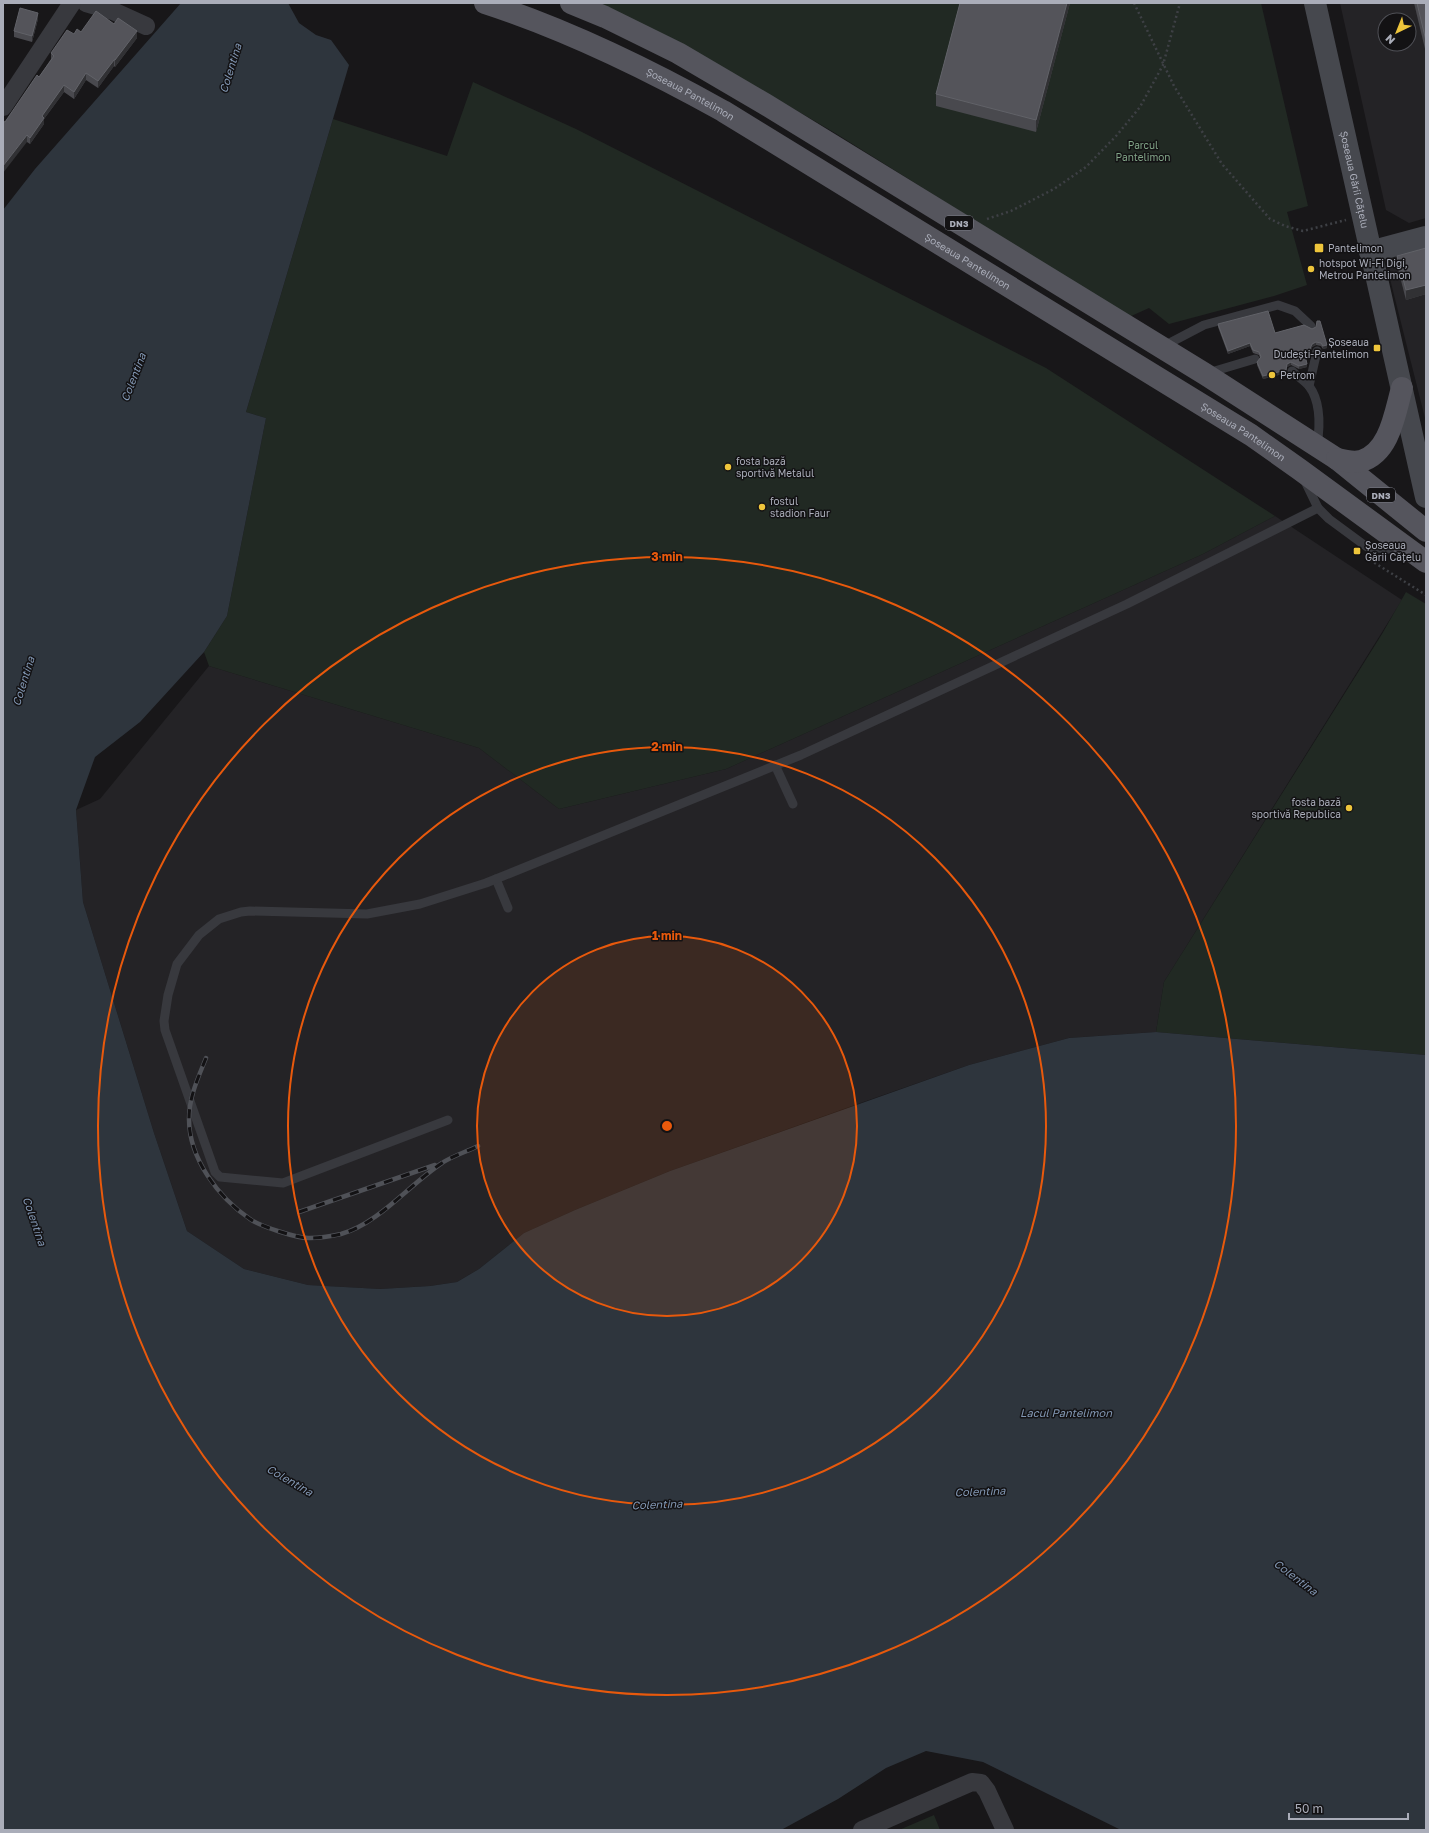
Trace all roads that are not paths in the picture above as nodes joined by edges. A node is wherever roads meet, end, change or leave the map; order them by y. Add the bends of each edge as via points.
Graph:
1 (72, 3) edge
2 (86, 3) edge
3 (485, 3) edge
4 (572, 3) edge
5 (1315, 3) edge
6 (146, 26) dead end
7 (3, 107) edge
8 (1426, 237) edge
9 (1370, 252) junction
10 (1311, 326) dead end
11 (1161, 347) junction
12 (1317, 351) dead end
13 (1255, 359) dead end
14 (1292, 371) dead end
15 (1205, 374) junction
16 (1309, 386) junction
17 (1402, 388) junction
18 (1317, 446) junction
19 (1337, 459) junction
20 (1299, 469) junction
21 (1426, 497) edge
22 (1318, 508) junction
23 (1426, 531) edge
24 (1426, 542) edge
25 (1404, 546) junction
26 (1426, 562) edge
27 (775, 765) junction
28 (793, 804) dead end
29 (496, 879) junction
30 (508, 908) dead end
31 (448, 1120) dead end
32 (862, 1830) edge
33 (1005, 1830) edge

1 - 7 street
2 - 6 street via 113,11
3 - 20 main road, Șoseaua Pantelimon / DN3 via 594,45 661,77 723,111 1251,435
4 - 11 main road, DN3 via 678,53
5 - 9 main road, Șoseaua Gării Cățelu
8 - 9 main road
9 - 17 main road, Șoseaua Gării Cățelu
10 - 11 lane via 1295,311 1278,305 1204,325
11 - 15 main road, DN3
12 - 16 lane
13 - 15 lane
14 - 16 lane
15 - 18 main road, DN3
16 - 18 lane via 1318,410
17 - 19 main road via 1390,429 1374,454 1360,462
17 - 21 main road, Șoseaua Gării Cățelu
18 - 19 main road, DN3
19 - 23 main road, DN3
20 - 22 lane
20 - 25 main road, Șoseaua Pantelimon / DN3
22 - 25 lane via 1367,547
22 - 27 lane via 1127,604
24 - 25 main road
25 - 26 main road, Șoseaua Pantelimon / DN3
27 - 28 lane
27 - 29 lane
29 - 30 lane
29 - 31 lane via 420,904 374,913 250,911 234,914 208,927 183,955 173,973 168,995 165,1030 215,1172 220,1177 282,1183
32 - 33 street via 972,1782 981,1783 987,1791

